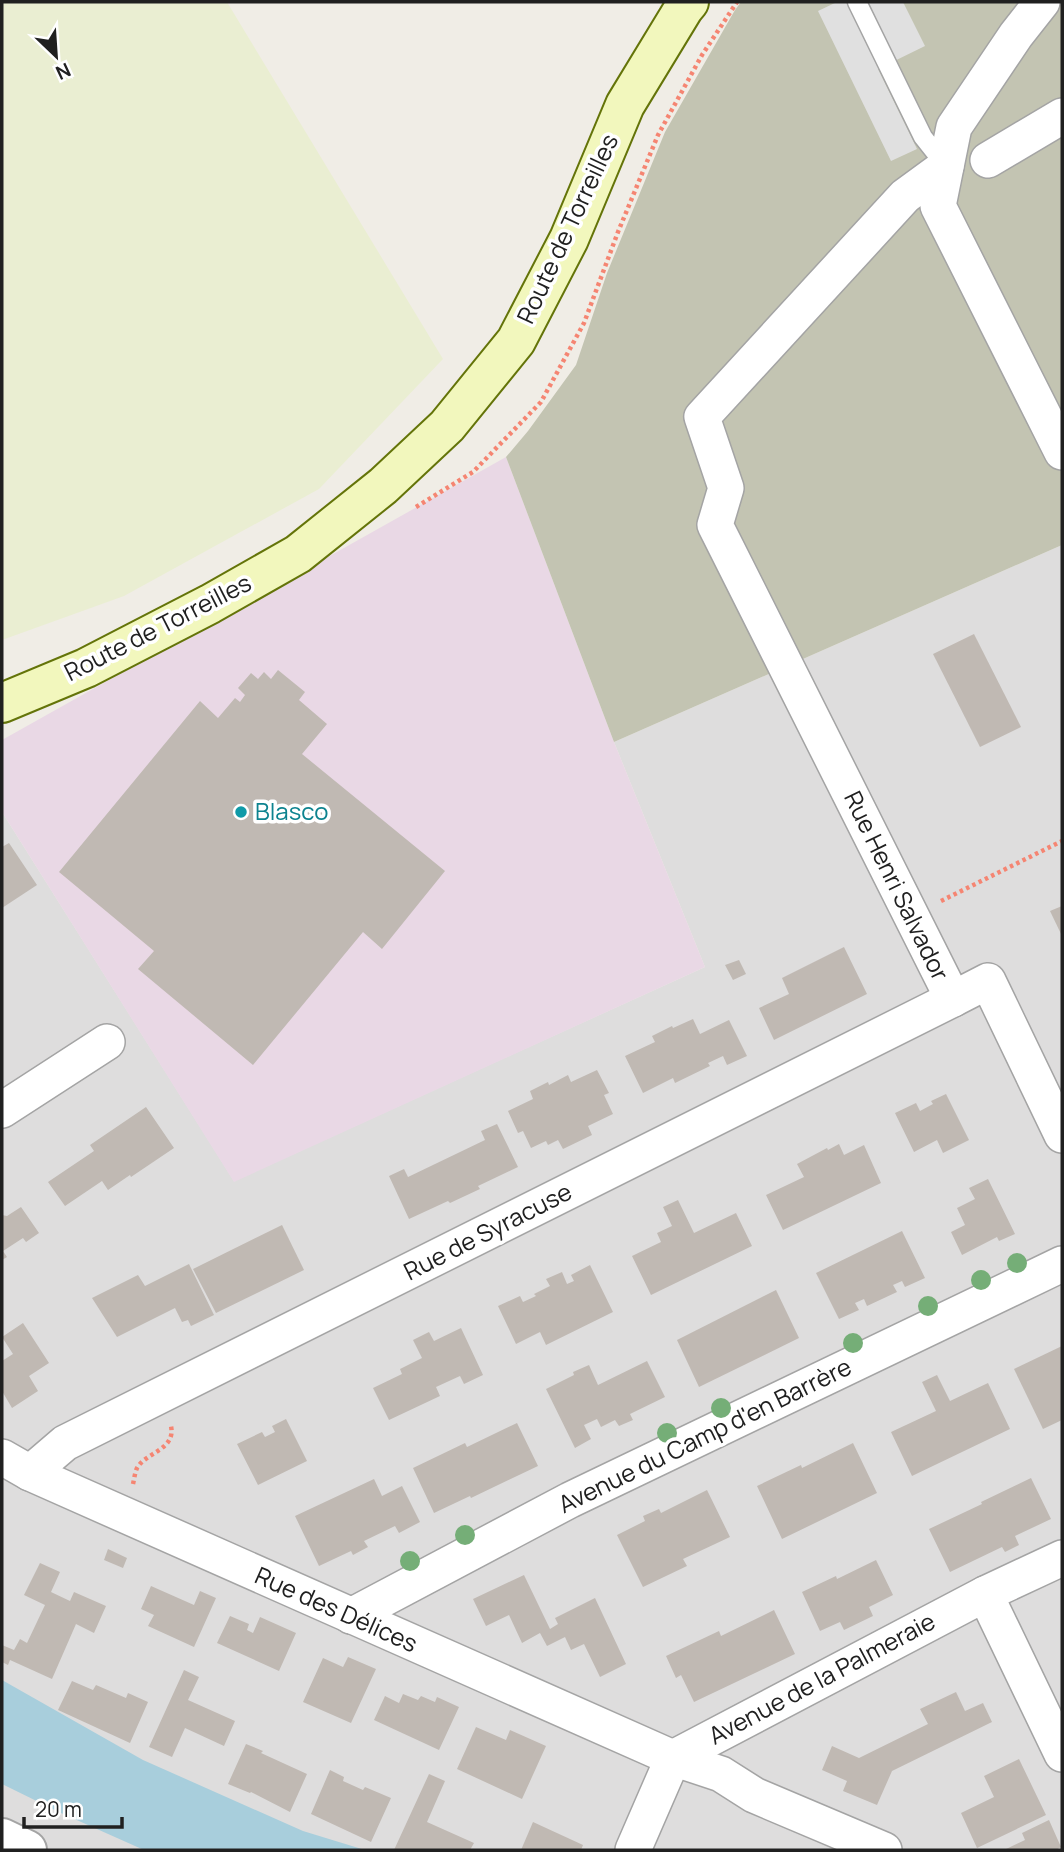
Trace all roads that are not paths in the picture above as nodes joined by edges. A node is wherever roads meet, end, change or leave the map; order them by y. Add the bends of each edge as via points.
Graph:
1 (689, 2) edge
2 (857, 2) edge
3 (1042, 7) edge
4 (1062, 116) edge
5 (988, 160) dead end
6 (946, 166) junction
7 (1060, 443) edge
8 (2, 703) edge
9 (953, 999) junction
10 (107, 1042) dead end
11 (2, 1110) edge
12 (1062, 1135) edge
13 (1062, 1264) edge
14 (16, 1465) edge
15 (1062, 1558) edge
16 (985, 1594) junction
17 (351, 1616) junction
18 (1062, 1755) edge
19 (673, 1758) junction
20 (2, 1839) edge
21 (27, 1850) edge
22 (633, 1850) edge
23 (884, 1850) edge

1 - 8 main road, Route de Torreilles via 625,105 569,239 516,341 447,426 383,486 298,554 86,668
2 - 6 lane via 923,137
3 - 6 street via 1016,35 954,127
4 - 5 street
6 - 7 street via 938,206
6 - 9 street, Rue Henri Salvador via 905,196 702,417 726,488 715,525
9 - 12 street, Rue Henri Salvador via 988,981
9 - 14 street, Rue de Syracuse
10 - 11 street
13 - 17 street, Avenue du Camp d'en Barrère via 570,1500
14 - 17 street, Rue des Délices
15 - 16 street, Avenue de la Palmeraie
16 - 18 street
16 - 19 street, Avenue de la Palmeraie
17 - 19 street, Rue des Délices
19 - 22 street
19 - 23 street, Rue des Délices via 721,1774 754,1795
20 - 21 street

